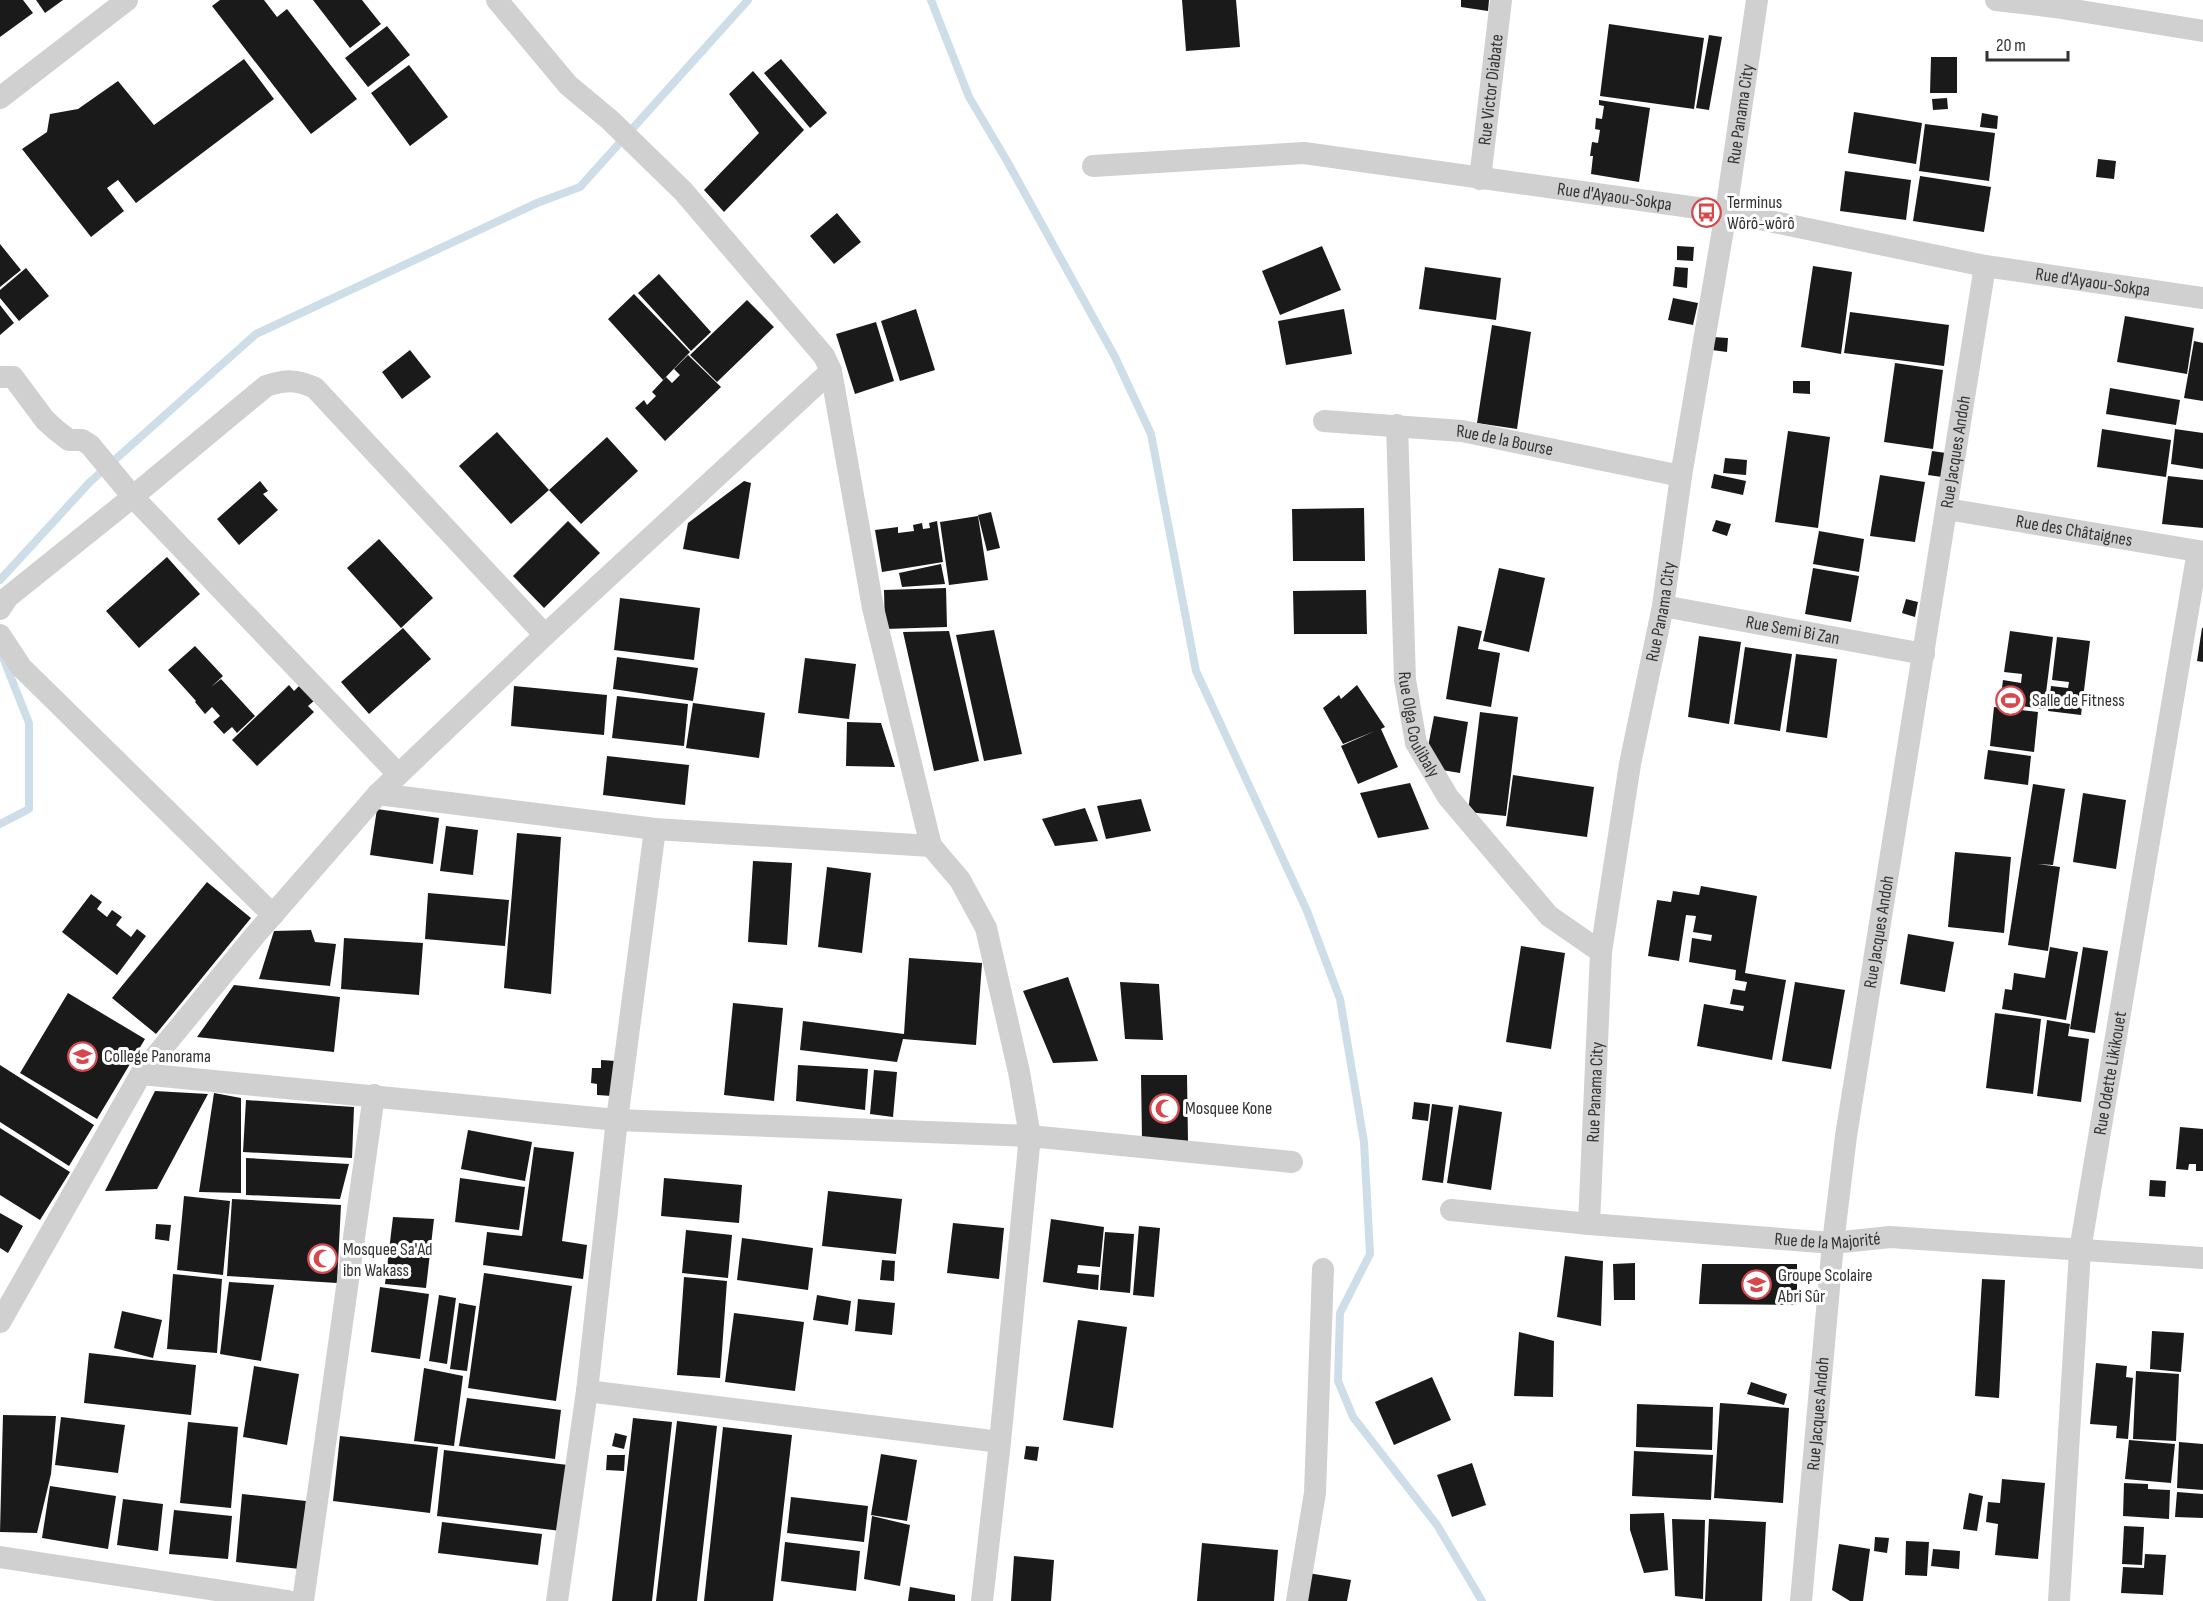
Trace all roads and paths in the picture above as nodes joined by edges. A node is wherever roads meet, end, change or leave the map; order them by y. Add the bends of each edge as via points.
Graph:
1 (127, 0) edge
2 (497, 0) edge
3 (1501, 0) edge
4 (1757, 0) edge
5 (2011, 1) edge
6 (2203, 31) edge
7 (0, 98) edge
8 (1093, 166) dead end
9 (1480, 179) junction
10 (1726, 212) junction
11 (1985, 266) junction
12 (2203, 298) edge
13 (831, 370) junction
14 (0, 377) edge
15 (1324, 421) dead end
16 (1397, 425) junction
17 (1681, 476) junction
18 (133, 496) junction
19 (1947, 509) junction
20 (2200, 551) edge
21 (1663, 606) junction
22 (0, 609) edge
23 (0, 635) edge
24 (544, 635) junction
25 (1924, 654) junction
26 (398, 774) junction
27 (378, 794) junction
28 (655, 829) junction
29 (931, 846) junction
30 (273, 915) junction
31 (1601, 952) junction
32 (141, 1074) junction
33 (375, 1095) junction
34 (617, 1120) junction
35 (1030, 1136) junction
36 (1292, 1162) dead end
37 (1451, 1210) dead end
38 (1590, 1224) junction
39 (1833, 1243) junction
40 (2080, 1250) junction
41 (2203, 1258) edge
42 (1323, 1269) dead end
43 (0, 1322) edge
44 (587, 1391) junction
45 (1000, 1442) junction
46 (0, 1557) edge
47 (288, 1601) edge
48 (303, 1601) edge
49 (557, 1601) edge
50 (982, 1601) edge
51 (1297, 1601) edge
52 (1801, 1601) edge
53 (2060, 1601) edge

1 - 7 street
2 - 13 street via 568,85 683,191 824,356
3 - 9 street, Rue Victor Diabate
4 - 10 street, Rue Panama City
5 - 6 street
8 - 9 street, Rue d'Ayaou-Sokpa via 1304,153
9 - 10 street, Rue d'Ayaou-Sokpa
10 - 11 street, Rue d'Ayaou-Sokpa
10 - 17 street, Rue Panama City
11 - 12 street, Rue d'Ayaou-Sokpa
11 - 19 street, Rue Jacques Andoh
13 - 24 street
13 - 29 street via 873,608
14 - 18 street via 14,377 45,420 64,437 90,445
15 - 16 street, Rue de la Bourse
16 - 17 street, Rue de la Bourse via 1462,431
16 - 31 street, Rue Olga Coulibaly via 1405,680 1416,743 1448,797 1549,916
17 - 21 street, Rue Panama City
18 - 22 street via 8,597
18 - 24 street via 266,386 300,381 315,388
18 - 26 street
19 - 20 street, Rue des Châtaignes
19 - 25 street, Rue Jacques Andoh
20 - 40 street, Rue Odette Likikouet
21 - 25 street, Rue Semi Bi Zan
21 - 31 street, Rue Panama City via 1630,764
23 - 30 street via 21,668
24 - 26 street
25 - 39 street, Rue Jacques Andoh via 1846,1137
26 - 27 street
27 - 28 street
27 - 30 street
28 - 29 street
28 - 34 street
29 - 35 street via 960,880 986,928
30 - 32 street
31 - 38 street, Rue Panama City
32 - 33 street
32 - 43 street
33 - 34 street
33 - 48 street
34 - 35 street
34 - 44 street
35 - 36 street
35 - 45 street
37 - 38 street, Rue de la Majorité
38 - 39 street, Rue de la Majorité
39 - 40 street, Rue de la Majorité via 1890,1237
39 - 52 street, Rue Jacques Andoh
40 - 41 street, Rue de la Majorité
40 - 53 street, Rue Odette Likikouet
42 - 51 street via 1315,1493
44 - 45 street
44 - 49 street
45 - 50 street
46 - 47 street

